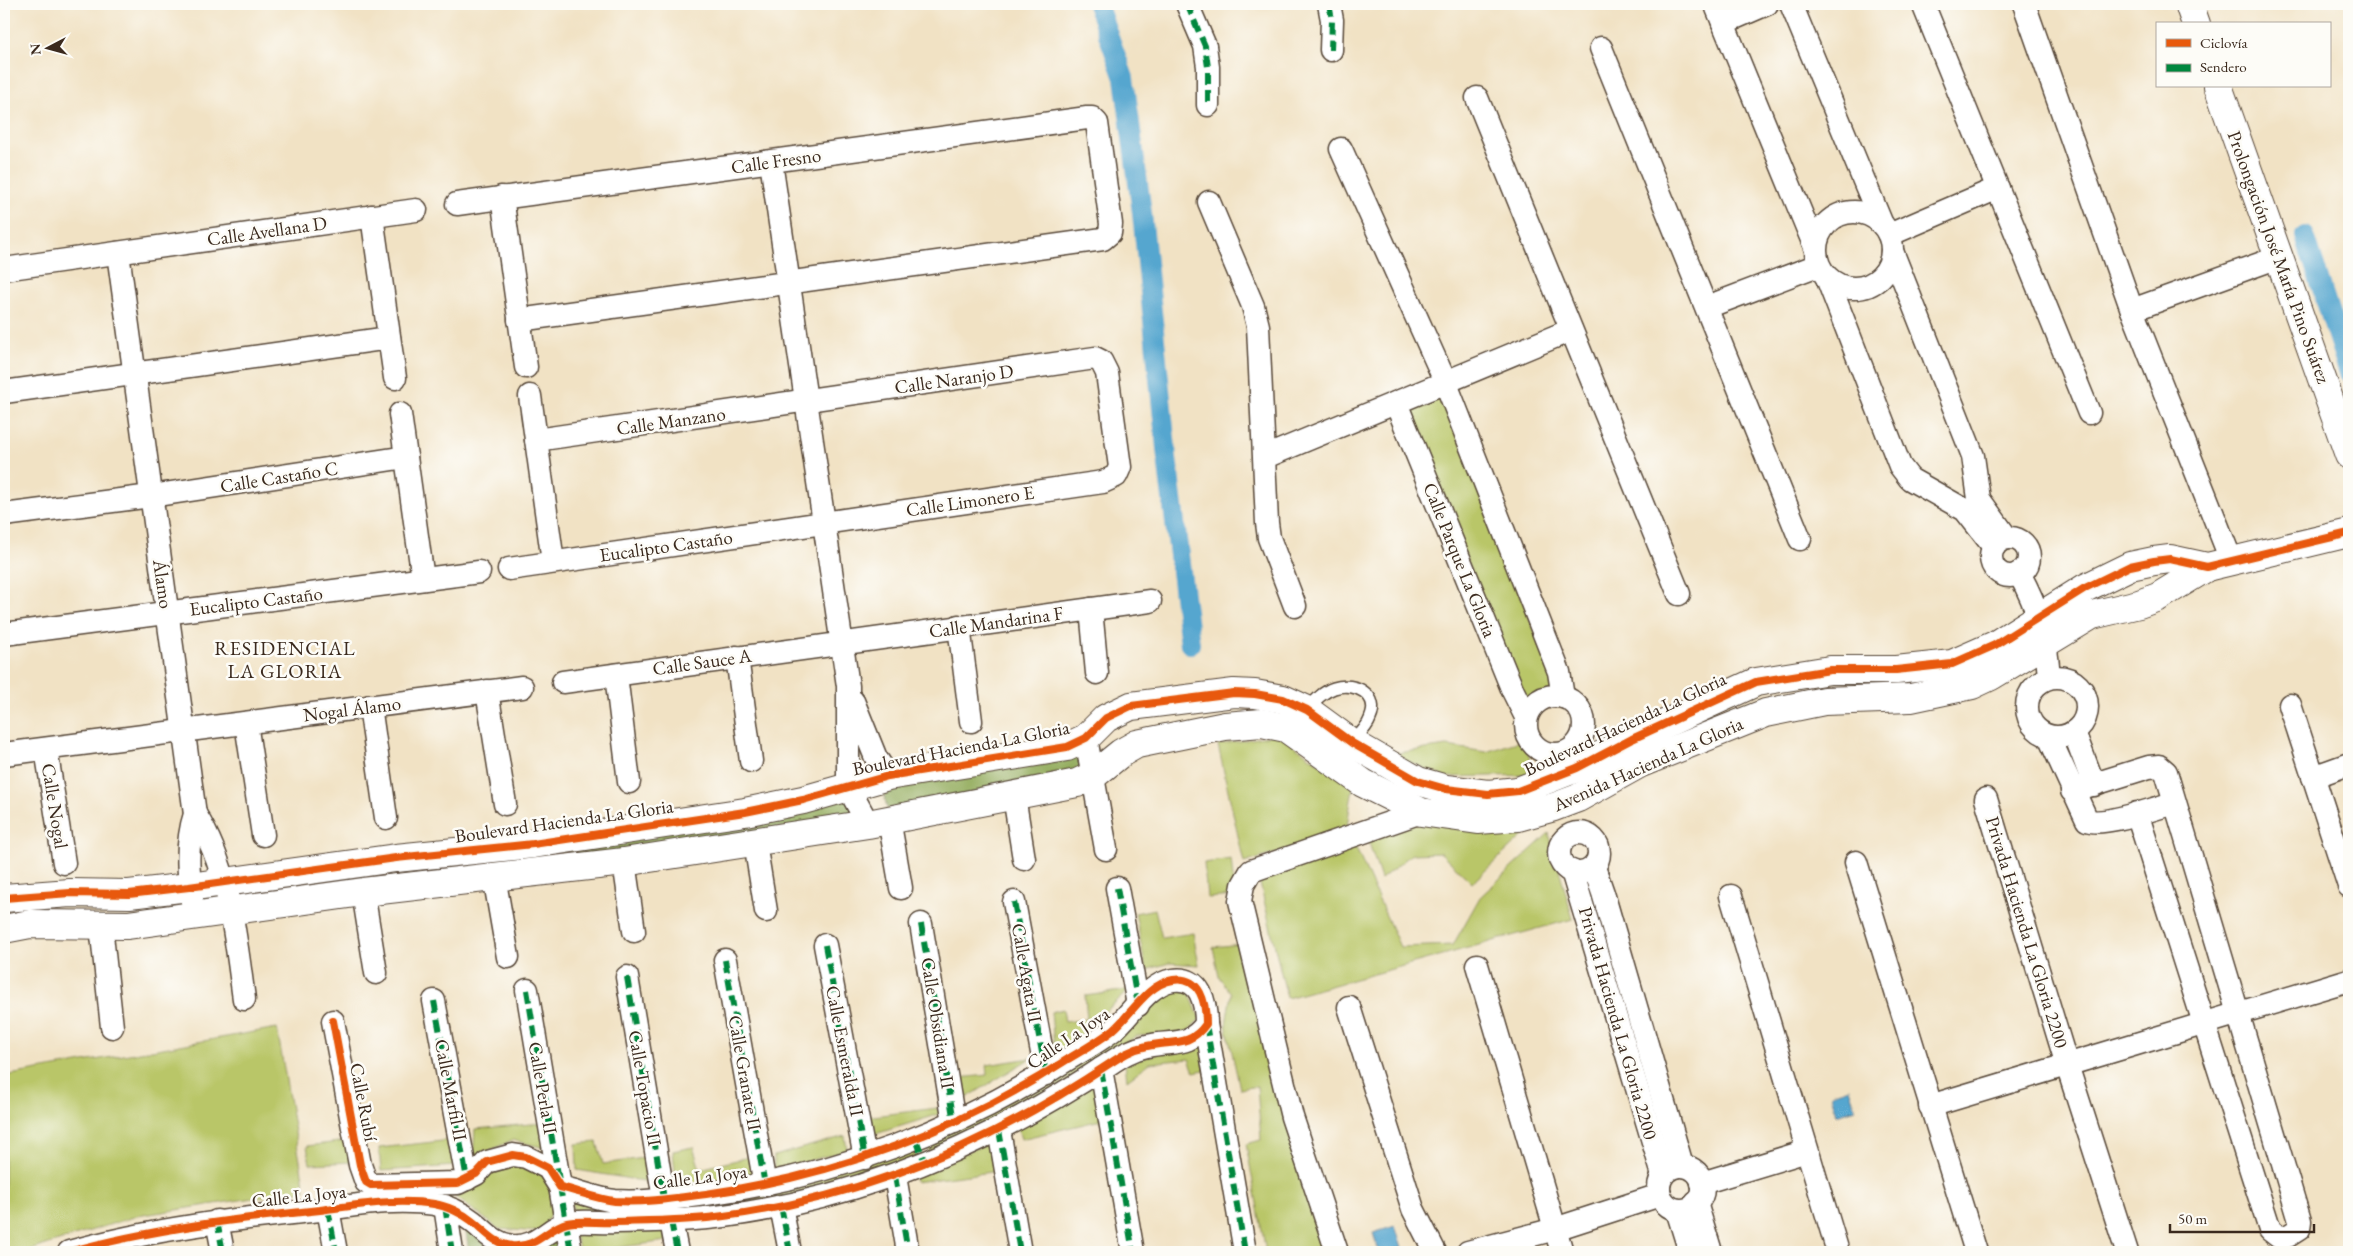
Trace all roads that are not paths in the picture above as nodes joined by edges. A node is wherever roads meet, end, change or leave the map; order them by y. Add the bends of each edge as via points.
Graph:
1 (1187, 4) edge
2 (1329, 4) edge
3 (1767, 4) edge
4 (1791, 4) edge
5 (1923, 4) edge
6 (2024, 4) edge
7 (2189, 4) edge
8 (2195, 22) edge
9 (1601, 48) dead end
10 (1330, 50) dead end
11 (2219, 88) edge
12 (1477, 98) dead end
13 (1208, 105) dead end
14 (1341, 149) dead end
15 (771, 162) junction
16 (1998, 188) junction
17 (502, 197) junction
18 (1209, 202) dead end
19 (457, 204) dead end
20 (416, 210) dead end
21 (372, 216) junction
22 (1887, 236) junction
23 (118, 252) junction
24 (2278, 257) junction
25 (1820, 263) junction
26 (4, 269) edge
27 (788, 283) junction
28 (1707, 307) junction
29 (2132, 310) junction
30 (519, 320) junction
31 (1571, 330) junction
32 (390, 338) junction
33 (526, 367) dead end
34 (134, 374) junction
35 (395, 378) dead end
36 (1446, 381) junction
37 (4, 392) edge
38 (530, 396) dead end
39 (806, 402) junction
40 (1396, 403) junction
41 (2089, 413) dead end
42 (400, 414) dead end
43 (536, 440) junction
44 (1265, 456) junction
45 (2349, 456) edge
46 (406, 457) junction
47 (1116, 476) joint
48 (151, 496) junction
49 (1972, 504) junction
50 (4, 515) edge
51 (824, 522) junction
52 (2349, 533) edge
53 (1800, 539) dead end
54 (553, 562) junction
55 (2219, 563) junction
56 (509, 569) dead end
57 (479, 572) dead end
58 (424, 579) junction
59 (1678, 594) dead end
60 (1150, 601) dead end
61 (1295, 606) dead end
62 (1090, 609) junction
63 (167, 613) junction
64 (959, 626) junction
65 (2043, 629) junction
66 (4, 634) edge
67 (841, 642) junction
68 (737, 657) junction
69 (1097, 673) dead end
70 (616, 674) junction
71 (2049, 677) junction
72 (563, 682) dead end
73 (522, 686) dead end
74 (848, 686) junction
75 (487, 691) junction
76 (1563, 697) junction
77 (2290, 705) dead end
78 (370, 706) junction
79 (1526, 717) junction
80 (971, 721) dead end
81 (1300, 721) junction
82 (246, 723) junction
83 (183, 731) junction
84 (2074, 732) junction
85 (2049, 737) junction
86 (1086, 738) junction
87 (46, 749) junction
88 (1536, 749) junction
89 (1343, 752) junction
90 (4, 754) edge
91 (1576, 757) junction
92 (751, 761) dead end
93 (2349, 764) edge
94 (1094, 775) junction
95 (888, 776) junction
96 (2313, 777) junction
97 (1546, 781) junction
98 (629, 782) dead end
99 (2094, 784) junction
100 (848, 787) junction
101 (2072, 791) junction
102 (1014, 796) junction
103 (1986, 799) dead end
104 (1566, 802) junction
105 (2174, 803) junction
106 (505, 804) dead end
107 (1421, 812) junction
108 (2136, 813) junction
109 (194, 814) junction
110 (386, 818) dead end
111 (879, 822) junction
112 (262, 835) dead end
113 (1573, 836) junction
114 (755, 843) junction
115 (533, 844) junction
116 (1106, 849) dead end
117 (1024, 859) dead end
118 (624, 862) junction
119 (1856, 862) dead end
120 (64, 863) dead end
121 (1583, 869) junction
122 (537, 872) junction
123 (494, 876) junction
124 (224, 882) junction
125 (2349, 886) edge
126 (189, 887) junction
127 (900, 888) dead end
128 (1117, 888) dead end
129 (363, 892) junction
130 (15, 896) edge
131 (1731, 896) dead end
132 (1014, 902) dead end
133 (231, 910) junction
134 (766, 911) dead end
135 (194, 916) junction
136 (30, 924) junction
137 (921, 924) dead end
138 (101, 926) junction
139 (4, 929) edge
140 (634, 931) dead end
141 (825, 945) dead end
142 (508, 957) dead end
143 (725, 960) dead end
144 (1477, 965) dead end
145 (376, 973) dead end
146 (627, 977) dead end
147 (2349, 980) edge
148 (526, 990) dead end
149 (244, 998) dead end
150 (434, 1001) dead end
151 (1138, 1004) junction
152 (1350, 1007) dead end
153 (2237, 1014) junction
154 (333, 1021) dead end
155 (1206, 1024) junction
156 (2205, 1024) junction
157 (112, 1027) dead end
158 (2067, 1065) junction
159 (1101, 1069) junction
160 (1046, 1074) junction
161 (1930, 1106) junction
162 (954, 1122) junction
163 (999, 1130) junction
164 (916, 1139) junction
165 (1807, 1151) junction
166 (865, 1158) junction
167 (925, 1163) junction
168 (895, 1176) junction
169 (1668, 1178) junction
170 (467, 1180) junction
171 (371, 1185) joint
172 (765, 1185) junction
173 (560, 1187) junction
174 (664, 1199) junction
175 (1692, 1199) junction
176 (445, 1206) junction
177 (781, 1206) junction
178 (328, 1209) junction
179 (614, 1212) junction
180 (217, 1221) junction
181 (671, 1221) junction
182 (566, 1223) junction
183 (1555, 1229) junction
184 (109, 1247) edge
185 (69, 1252) edge
186 (223, 1252) edge
187 (336, 1252) edge
188 (452, 1252) edge
189 (571, 1252) edge
190 (678, 1252) edge
191 (790, 1252) edge
192 (908, 1252) edge
193 (1020, 1252) edge
194 (1133, 1252) edge
195 (1245, 1252) edge
196 (1337, 1252) edge
197 (1435, 1252) edge
198 (1468, 1252) edge
199 (1562, 1252) edge
200 (1690, 1252) edge
201 (1711, 1252) edge
202 (1838, 1252) edge
203 (1976, 1252) edge
204 (2127, 1252) edge

1 - 13 street via 1205,46
2 - 10 street via 1332,20
3 - 25 street via 1720,16
4 - 22 street
5 - 16 street
6 - 29 street
7 - 8 street
9 - 28 street
11 - 24 street, Prolongación José María Pino Suárez
12 - 31 street
14 - 36 street
15 - 17 street, Calle Fresno
15 - 27 street
15 - 27 street, Calle Fresno via 1087,118 1094,120 1111,224 1110,233 1103,239
16 - 22 street
16 - 41 street
17 - 19 street, Calle Fresno
17 - 30 street
18 - 44 street via 1253,306 1258,326
20 - 21 street, Calle Avellana D
21 - 23 street, Calle Avellana D
21 - 32 street
22 - 25 street via 1866,213 1849,211 1833,218 1820,230
22 - 25 street via 1889,266 1881,278 1868,286 1854,289 1840,286
22 - 49 street via 1973,456
23 - 26 street, Calle Avellana D
23 - 34 street, Álamo
24 - 29 street
24 - 45 street, Prolongación José María Pino Suárez
25 - 28 street
25 - 49 street via 1900,466 1910,479
27 - 30 street
27 - 39 street
28 - 53 street
29 - 55 street
30 - 33 street
31 - 36 street
31 - 59 street
32 - 34 street
32 - 35 street
34 - 37 street
34 - 48 street, Álamo
36 - 40 street
36 - 76 street via 1559,672
38 - 43 street
39 - 43 street, Calle Manzano
39 - 47 street, Calle Naranjo D via 1095,358 1107,373 1120,459
39 - 51 street
40 - 44 street
40 - 79 street, Calle Parque La Gloria
42 - 46 street
43 - 54 street
44 - 61 street via 1269,538
46 - 48 street, Calle Castaño C
46 - 58 street
47 - 51 street, Calle Limonero E via 1102,482
48 - 50 street, Calle Castaño C
48 - 63 street, Álamo
49 - 65 street via 2000,543 2020,540 2028,552 2025,568 2019,573
51 - 54 street, Eucalipto Castaño
51 - 67 street
52 - 55 street, Boulevard Hacienda La Gloria
54 - 56 street, Eucalipto Castaño
55 - 65 street, Avenida Hacienda La Gloria via 2158,597
55 - 65 street, Boulevard Hacienda La Gloria via 2154,560 2130,566 2085,588
57 - 58 street, Eucalipto Castaño
58 - 63 street, Eucalipto Castaño
60 - 62 street, Calle Mandarina F
62 - 64 street, Calle Mandarina F
62 - 69 street
63 - 66 street, Eucalipto Castaño
63 - 83 street, Álamo
64 - 67 street, Calle Mandarina F
64 - 80 street
65 - 71 street
65 - 91 street, Boulevard Hacienda La Gloria via 1952,664 1896,670 1830,670 1756,682 1632,739
65 - 104 street, Avenida Hacienda La Gloria via 1991,676 1956,689 1911,698 1824,701 1766,713 1641,763
67 - 68 street, Calle Sauce A
67 - 74 street
68 - 70 street, Calle Sauce A
68 - 92 street
70 - 72 street, Calle Sauce A
70 - 98 street
71 - 84 street via 2073,681 2082,690 2087,712
71 - 85 street via 2032,690 2027,700 2031,723
73 - 75 street, Nogal Álamo
74 - 95 street via 867,740
74 - 100 street
75 - 78 street, Nogal Álamo
75 - 106 street
76 - 79 street via 1540,699
76 - 91 street via 1582,713 1584,725
77 - 96 street
78 - 82 street, Nogal Álamo
78 - 110 street
79 - 88 street via 1526,734
81 - 86 street, Boulevard Hacienda La Gloria via 1283,699 1234,692 1131,706 1106,718
81 - 89 street, Boulevard Hacienda La Gloria
81 - 89 lane via 1325,692 1355,687 1364,691 1372,699 1370,720
81 - 94 street via 1286,728 1262,723 1225,726 1138,744
82 - 83 street, Nogal Álamo
82 - 112 street
83 - 87 street, Nogal Álamo
83 - 109 street, Álamo
84 - 85 street via 2062,737
84 - 99 street
85 - 101 street
86 - 94 street
86 - 95 street, Boulevard Hacienda La Gloria via 1066,747
87 - 90 street, Nogal Álamo
87 - 120 street, Calle Nogal
88 - 91 street via 1552,755
88 - 97 street
89 - 97 street, Boulevard Hacienda La Gloria via 1446,789 1488,794 1518,791
89 - 107 street, Avenida Hacienda La Gloria via 1363,783
91 - 97 street, Boulevard Hacienda La Gloria
91 - 104 street
93 - 96 street
94 - 102 street via 1077,783
94 - 116 street
95 - 100 street, Boulevard Hacienda La Gloria
96 - 125 street
97 - 104 street
99 - 101 street
99 - 105 street via 2159,766 2166,772
100 - 111 street
100 - 115 street, Boulevard Hacienda La Gloria via 746,812
101 - 108 street via 2083,816 2091,821
102 - 111 street
102 - 117 street
103 - 158 street, Privada Hacienda La Gloria 2200
104 - 107 street, Avenida Hacienda La Gloria via 1518,817 1478,820
104 - 113 street
105 - 108 street
105 - 153 street
107 - 196 street via 1251,871 1243,885 1240,901 1286,1095
108 - 156 street
109 - 124 street via 211,841
109 - 126 street, Álamo via 189,834
111 - 114 street
111 - 127 street
113 - 121 street via 1561,845 1560,858 1567,868
113 - 121 street via 1588,835 1598,846 1599,853
114 - 118 street
114 - 134 street
115 - 122 street
115 - 124 street, Boulevard Hacienda La Gloria via 396,858
118 - 122 street
118 - 140 street
119 - 161 street
121 - 169 street, Privada Hacienda La Gloria 2200 via 1603,893
122 - 123 street
123 - 129 street
123 - 142 street
124 - 126 street, Boulevard Hacienda La Gloria
124 - 133 street
126 - 130 street, Boulevard Hacienda La Gloria via 128,894
126 - 135 street, Álamo
128 - 151 street
129 - 133 street
129 - 145 street
130 - 136 street
131 - 165 street
132 - 160 street, Calle Agata II
133 - 135 street
133 - 149 street
135 - 138 street
136 - 138 street
136 - 139 street
137 - 162 street, Calle Obsidiana II
138 - 157 street
141 - 166 street, Calle Esmeralda II
143 - 172 street, Calle Granate II
144 - 183 street
146 - 174 street, Calle Topacio II
147 - 153 street, Privada Hacienda La Gloria 2200
148 - 173 street, Calle Perla II
150 - 170 street, Calle Marfil II
151 - 155 street, Calle La Joya via 1156,987 1173,980 1188,982 1201,993 1206,1006
151 - 160 street, Calle La Joya via 1112,1031
152 - 197 street via 1413,1209
153 - 156 street, Privada Hacienda La Gloria 2200
153 - 156 street via 2300,1220 2295,1233 2288,1236 2279,1237 2270,1230
154 - 171 street, Calle Rubí via 362,1174
155 - 159 street, Calle La Joya via 1194,1037 1183,1042 1148,1046 1126,1053
155 - 195 street
156 - 158 street, Privada Hacienda La Gloria 2200
158 - 161 street, Privada Hacienda La Gloria 2200
158 - 204 street, Privada Hacienda La Gloria 2200
159 - 163 street, Calle La Joya
159 - 194 street
160 - 162 street, Calle La Joya
161 - 203 street
162 - 164 street, Calle La Joya
163 - 167 street, Calle La Joya
163 - 193 street
164 - 166 street, Calle La Joya
164 - 167 street
165 - 175 street
165 - 202 street
166 - 172 street, Calle La Joya
167 - 168 street, Calle La Joya
168 - 177 street, Calle La Joya
168 - 192 street
169 - 175 street via 1670,1207
169 - 175 street via 1695,1171
169 - 183 street
170 - 171 street, Calle La Joya via 447,1184
170 - 173 street via 487,1162 513,1155 526,1157 548,1168
172 - 174 street, Calle La Joya
173 - 179 street, Calle La Joya
173 - 182 street, Calle Perla II
174 - 179 street, Calle La Joya
175 - 200 street
175 - 201 street
176 - 178 street, Calle La Joya via 403,1201
176 - 182 street, Calle La Joya via 470,1218 490,1239 511,1246 532,1244
176 - 188 street
177 - 181 street, Calle La Joya
177 - 191 street
178 - 180 street, Calle La Joya
178 - 187 street
179 - 181 street, Calle La Joya
179 - 182 street, Calle La Joya
180 - 184 street, Calle La Joya
180 - 186 street
181 - 190 street
182 - 189 street, Calle Perla II
183 - 198 street
183 - 199 street
184 - 185 street, Calle La Joya

